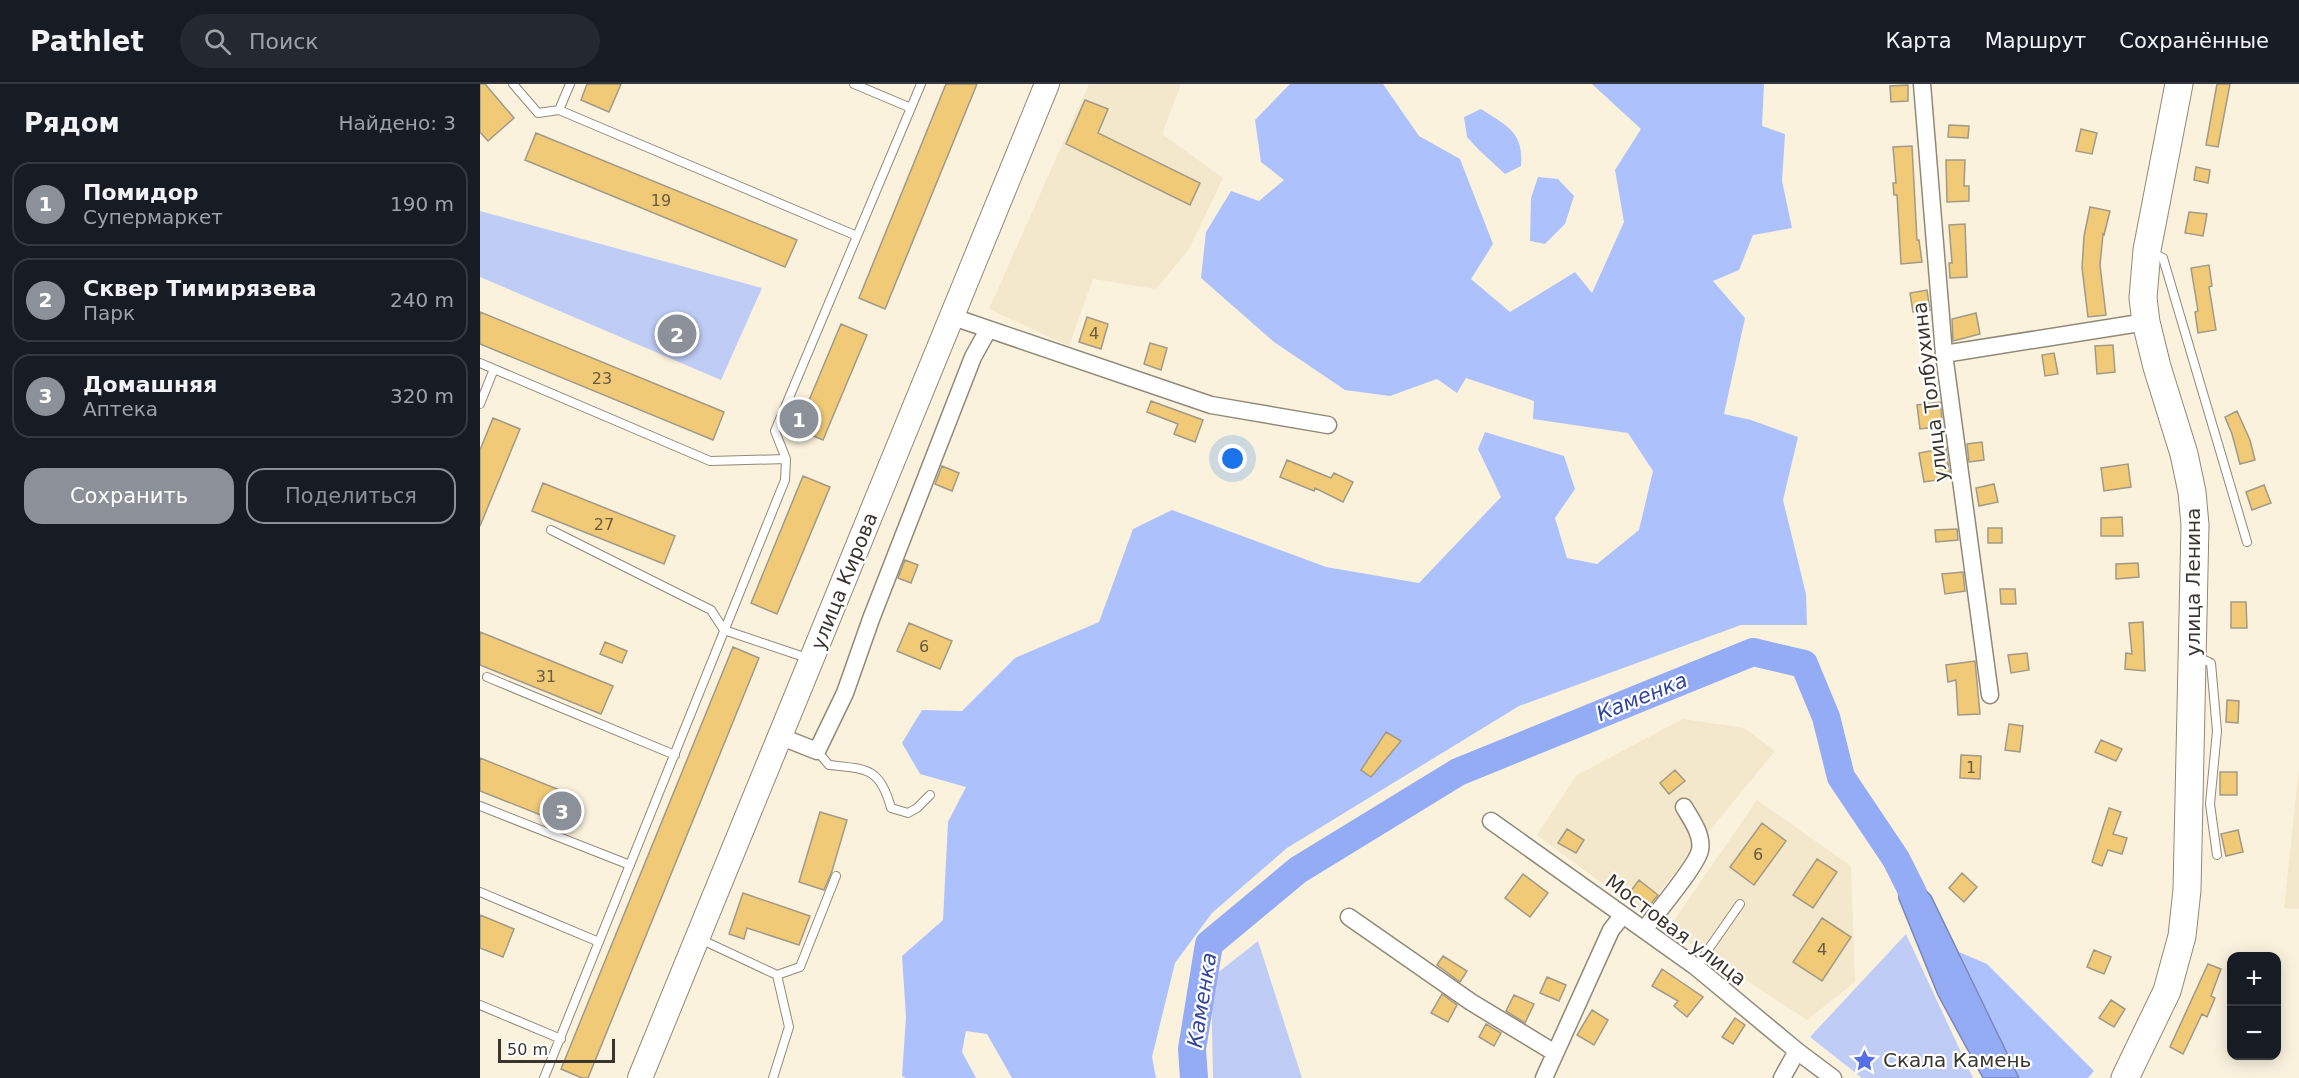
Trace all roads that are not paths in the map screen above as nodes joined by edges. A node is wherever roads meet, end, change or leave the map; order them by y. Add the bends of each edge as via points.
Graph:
1 (513, 84) edge
2 (570, 84) edge
3 (854, 84) edge
4 (921, 84) edge
5 (1047, 84) edge
6 (1922, 84) edge
7 (2179, 84) edge
8 (911, 108) junction
9 (559, 110) junction
10 (857, 236) junction
11 (2147, 250) junction
12 (953, 317) junction
13 (2146, 322) junction
14 (988, 330) junction
15 (1944, 354) junction
16 (480, 363) edge
17 (494, 369) junction
18 (480, 404) edge
19 (1328, 425) dead end
20 (786, 459) junction
21 (551, 530) dead end
22 (2247, 542) dead end
23 (724, 630) junction
24 (2193, 655) junction
25 (811, 659) junction
26 (487, 677) dead end
27 (1990, 694) dead end
28 (779, 736) junction
29 (817, 751) junction
30 (675, 755) junction
31 (930, 795) dead end
32 (480, 806) edge
33 (1684, 807) dead end
34 (1491, 821) dead end
35 (2217, 855) dead end
36 (630, 865) junction
37 (836, 876) dead end
38 (480, 892) edge
39 (1740, 904) dead end
40 (1623, 915) junction
41 (1349, 917) dead end
42 (1644, 930) junction
43 (697, 937) junction
44 (599, 942) junction
45 (1696, 967) junction
46 (777, 975) junction
47 (480, 1005) edge
48 (561, 1039) junction
49 (1797, 1051) junction
50 (1555, 1053) junction
51 (544, 1078) edge
52 (639, 1078) edge
53 (772, 1078) edge
54 (1544, 1078) edge
55 (1782, 1078) edge
56 (1833, 1078) edge
57 (2125, 1078) edge

1 - 9 lane via 538,113
2 - 9 lane
3 - 8 lane
4 - 8 lane
5 - 12 street, улица Кирова
6 - 15 street, улица Толбухина
7 - 11 main road, улица Ленина
8 - 10 lane
9 - 10 lane
10 - 20 lane via 776,431
11 - 13 main road, улица Ленина via 2143,298
11 - 22 lane via 2163,258
12 - 14 street
12 - 25 street, улица Кирова
13 - 15 street
13 - 24 main road, улица Ленина via 2192,492 2196,556
14 - 19 street via 1211,405
14 - 29 street via 973,357 845,693
15 - 27 street, улица Толбухина
16 - 17 lane
17 - 18 lane
17 - 20 lane via 710,461
20 - 23 lane via 785,480
21 - 23 lane via 711,610
23 - 25 lane
23 - 30 lane
24 - 35 lane via 2211,663 2217,731 2210,804
24 - 57 main road, улица Ленина via 2187,890 2182,936 2167,991
25 - 28 street, улица Кирова
26 - 30 lane
28 - 29 street
28 - 43 street, улица Кирова
29 - 31 lane via 829,765 863,769 879,778 891,808 908,813
30 - 36 lane
32 - 36 lane
33 - 42 street via 1697,828 1701,849
34 - 40 street, Мостовая улица
36 - 44 lane
37 - 46 lane via 800,967
38 - 44 lane
39 - 45 lane
40 - 42 street, Мостовая улица
40 - 50 street via 1611,930
41 - 50 street via 1471,1002
42 - 45 street, Мостовая улица
43 - 46 lane
43 - 52 street, улица Кирова
44 - 48 lane
45 - 49 street, Мостовая улица
46 - 53 lane via 789,1027
47 - 48 lane
48 - 51 lane
49 - 55 street
49 - 56 street, Мостовая улица
50 - 54 street

